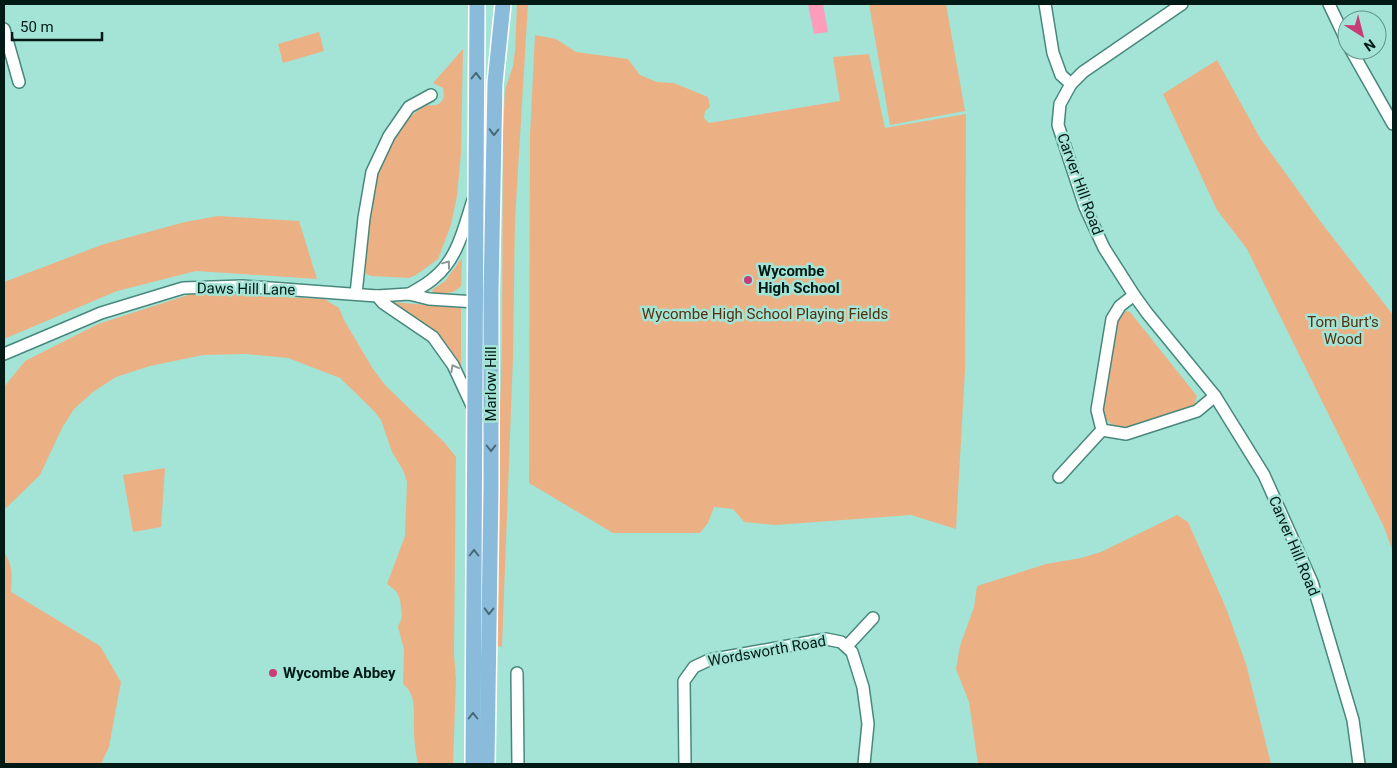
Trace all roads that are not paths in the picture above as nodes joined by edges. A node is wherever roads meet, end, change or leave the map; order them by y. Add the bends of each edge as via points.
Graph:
1 (477, 4) edge
2 (502, 4) edge
3 (1045, 4) edge
4 (1182, 4) edge
5 (1329, 4) edge
6 (1337, 21) edge
7 (4, 29) edge
8 (1357, 60) edge
9 (19, 82) dead end
10 (1071, 84) junction
11 (431, 95) dead end
12 (1393, 124) edge
13 (475, 195) junction
14 (356, 294) junction
15 (409, 294) junction
16 (491, 294) junction
17 (1134, 295) junction
18 (376, 296) junction
19 (476, 302) junction
20 (4, 354) edge
21 (1215, 396) junction
22 (475, 412) junction
23 (1102, 430) junction
24 (1059, 477) dead end
25 (873, 618) dead end
26 (847, 646) junction
27 (517, 673) dead end
28 (473, 764) edge
29 (487, 764) edge
30 (518, 764) edge
31 (685, 764) edge
32 (864, 764) edge
33 (1359, 764) edge

13 -> 1 main road, Marlow Hill
2 -> 16 main road, Marlow Hill via 495,83
3 - 10 street via 1061,75
4 - 10 street, Carver Hill Road via 1083,72
5 - 6 street
7 - 9 street
8 - 12 street
10 - 17 street, Carver Hill Road via 1060,104 1058,125 1085,207 1104,248
11 - 14 street via 409,107 389,136 372,172
15 -> 13 street, Daws Hill Lane via 448,264
13 - 19 main road, Marlow Hill
14 - 18 street, Daws Hill Lane
14 - 20 street, Daws Hill Lane via 242,286 183,288 101,313
15 - 18 street, Daws Hill Lane
15 - 19 street, Daws Hill Lane via 429,299
16 - 19 street
16 -> 29 main road, Marlow Hill
17 - 21 street, Carver Hill Road
17 - 23 street via 1120,306 1112,318 1097,410
22 -> 18 street via 453,365 433,337
19 - 22 main road, Marlow Hill
21 - 23 street via 1197,411 1126,434
21 - 33 street, Carver Hill Road via 1264,475 1312,582 1353,720
28 -> 22 main road, Marlow Hill
23 - 24 street
25 - 26 street
26 - 31 street, Wordsworth Road via 826,639 709,660 694,667 684,681
26 - 32 street, Wordsworth Road via 863,687 868,724
27 - 30 street

